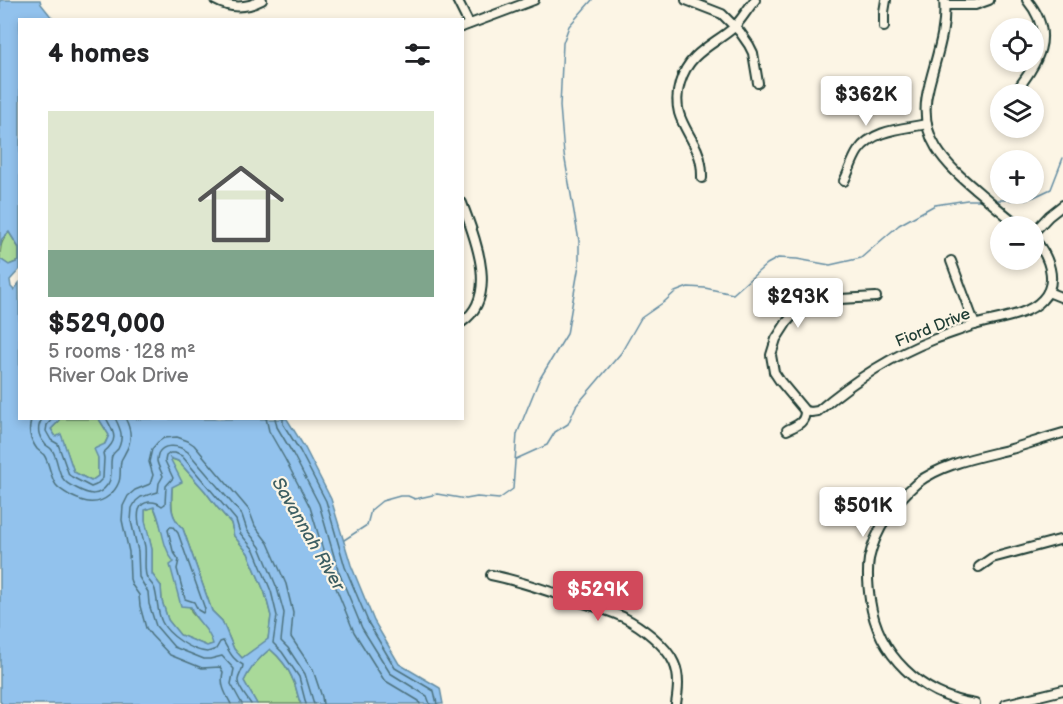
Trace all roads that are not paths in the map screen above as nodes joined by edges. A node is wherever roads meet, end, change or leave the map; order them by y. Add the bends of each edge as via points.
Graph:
1 (216, 0) edge
2 (262, 0) edge
3 (457, 0) edge
4 (534, 0) edge
5 (686, 0) edge
6 (755, 0) edge
7 (886, 0) edge
8 (989, 0) edge
9 (1027, 0) edge
10 (945, 3) edge
11 (463, 18) edge
12 (466, 26) edge
13 (734, 27) junction
14 (884, 27) dead end
15 (758, 83) dead end
16 (1021, 84) edge
17 (927, 124) junction
18 (702, 178) dead end
19 (844, 181) dead end
20 (1063, 205) edge
21 (464, 208) edge
22 (1008, 216) edge
23 (1044, 221) edge
24 (1044, 253) edge
25 (951, 261) dead end
26 (1048, 292) junction
27 (876, 297) dead end
28 (1063, 298) edge
29 (464, 320) edge
30 (975, 325) junction
31 (805, 411) junction
32 (787, 430) dead end
33 (1063, 434) edge
34 (1063, 539) edge
35 (979, 567) dead end
36 (491, 575) dead end
37 (1063, 690) edge
38 (676, 704) edge
39 (975, 704) edge
40 (1006, 704) edge

1 - 2 street via 238,7
3 - 11 street
4 - 12 street
5 - 13 street via 722,14
6 - 13 street
7 - 14 street
8 - 10 street via 975,5
9 - 16 street via 1040,21 1043,40 1033,67
10 - 17 street via 943,35 927,92
13 - 15 street via 753,53
13 - 18 street via 694,57 678,91 681,120 699,155
17 - 19 street via 872,138 857,153
17 - 22 street via 934,145 948,165
20 - 23 street
21 - 29 street via 477,244 482,281 477,303
24 - 26 street via 1050,268
25 - 30 street
26 - 28 street
26 - 30 street, Fiord Drive via 1038,304 1024,311
27 - 31 street via 810,303 787,321 771,355 774,372
30 - 31 street, Fiord Drive via 888,361 853,382 818,411
31 - 32 street, Fiord Drive via 801,423
33 - 39 street via 953,465 924,479 902,498 881,526 870,557 868,589 874,619 895,660 933,689
34 - 35 street via 992,558
36 - 38 street via 599,608 642,629 674,662 678,679
37 - 40 street

